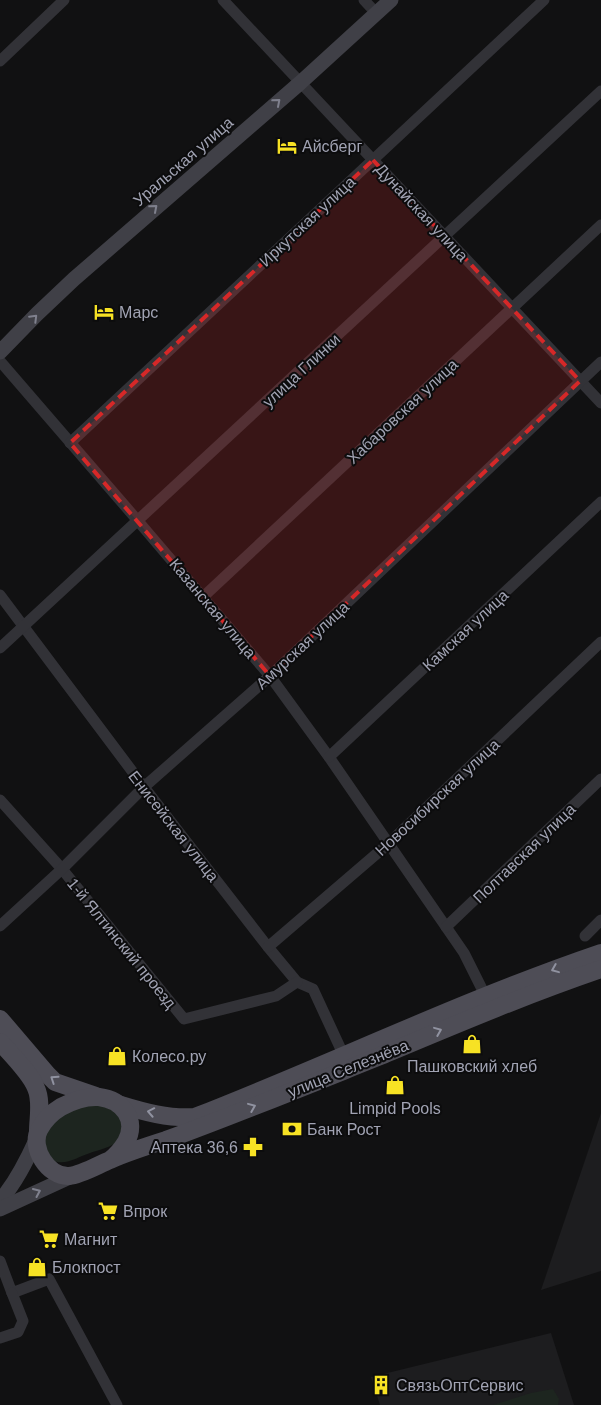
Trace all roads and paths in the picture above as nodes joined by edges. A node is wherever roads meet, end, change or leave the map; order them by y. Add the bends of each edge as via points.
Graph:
1 (64, 0) edge
2 (223, 0) edge
3 (364, 0) edge
4 (391, 0) edge
5 (544, 0) edge
6 (377, 14) junction
7 (0, 61) edge
8 (300, 82) junction
9 (601, 91) edge
10 (373, 160) junction
11 (601, 225) edge
12 (445, 236) junction
13 (512, 308) junction
14 (0, 352) edge
15 (0, 362) edge
16 (601, 362) edge
17 (580, 381) junction
18 (601, 403) edge
19 (70, 443) junction
20 (601, 502) edge
21 (138, 521) junction
22 (0, 595) edge
23 (203, 597) junction
24 (24, 627) junction
25 (601, 642) edge
26 (0, 648) edge
27 (270, 676) junction
28 (328, 757) junction
29 (601, 779) edge
30 (144, 787) junction
31 (0, 800) edge
32 (388, 844) junction
33 (62, 869) junction
34 (601, 920) edge
35 (0, 926) edge
36 (446, 927) junction
37 (585, 936) dead end
38 (268, 948) junction
39 (601, 954) edge
40 (601, 969) edge
41 (297, 982) junction
42 (486, 997) junction
43 (0, 1019) edge
44 (0, 1042) edge
45 (344, 1056) junction
46 (99, 1098) junction
47 (118, 1104) junction
48 (37, 1136) junction
49 (102, 1163) junction
50 (74, 1175) junction
51 (0, 1201) edge
52 (0, 1209) edge
53 (0, 1261) edge
54 (12, 1293) junction
55 (0, 1338) edge
56 (117, 1405) edge

1 - 7 street
2 - 8 street, Дунайская улица
3 - 6 street
4 - 6 main road, Уральская улица
5 - 10 street, Иркутская улица
6 - 8 main road, Уральская улица
8 - 10 street, Дунайская улица
14 -> 8 main road, Уральская улица via 74,279
9 - 12 street, улица Глинки
10 - 12 street, Дунайская улица
10 - 19 street, Иркутская улица
11 - 13 street, Хабаровская улица
12 - 13 street, Дунайская улица
12 - 21 street, улица Глинки
13 - 17 street, Дунайская улица
13 - 23 street, Хабаровская улица
15 - 19 street, Казанская улица
16 - 17 street, Амурская улица
17 - 18 street, Дунайская улица
17 - 27 street, Амурская улица
19 - 21 street, Казанская улица
20 - 28 street, Камская улица
21 - 23 street, Казанская улица
21 - 24 street, улица Глинки
22 - 24 street, Енисейская улица
23 - 27 street, Казанская улица
24 - 26 street, улица Глинки
24 - 30 street, Енисейская улица
25 - 32 street, Новосибирская улица
27 - 28 street, Казанская улица
27 - 30 street, Амурская улица
28 - 32 street, Казанская улица
29 - 36 street, Полтавская улица
30 - 33 street, Амурская улица
30 - 38 street, Енисейская улица
31 - 33 street, 1-й Ялтинский проезд
32 - 36 street, Казанская улица
32 - 38 street, Новосибирская улица
33 - 35 street, Амурская улица
33 - 41 street, 1-й Ялтинский проезд via 184,1019 276,996
34 - 37 street
36 - 42 street, Казанская улица via 464,953
38 - 41 street, Енисейская улица
39 -> 42 main road, улица Селезнёва
49 -> 40 main road, улица Селезнёва via 200,1128
41 - 45 street, Енисейская улица via 313,989
42 - 45 main road, улица Селезнёва
46 -> 43 main road via 55,1082
44 - 48 main road via 37,1089
45 -> 47 main road, улица Селезнёва via 195,1117 173,1117
46 - 47 main road
46 - 48 main road via 69,1102 44,1120
47 - 49 main road via 129,1118 130,1134 116,1155
48 - 50 main road via 37,1147 45,1164 62,1175
48 - 51 main road via 28,1159
49 - 50 main road
52 -> 50 main road
53 - 54 street
54 - 55 street via 22,1321 18,1332
54 - 56 street via 49,1278

